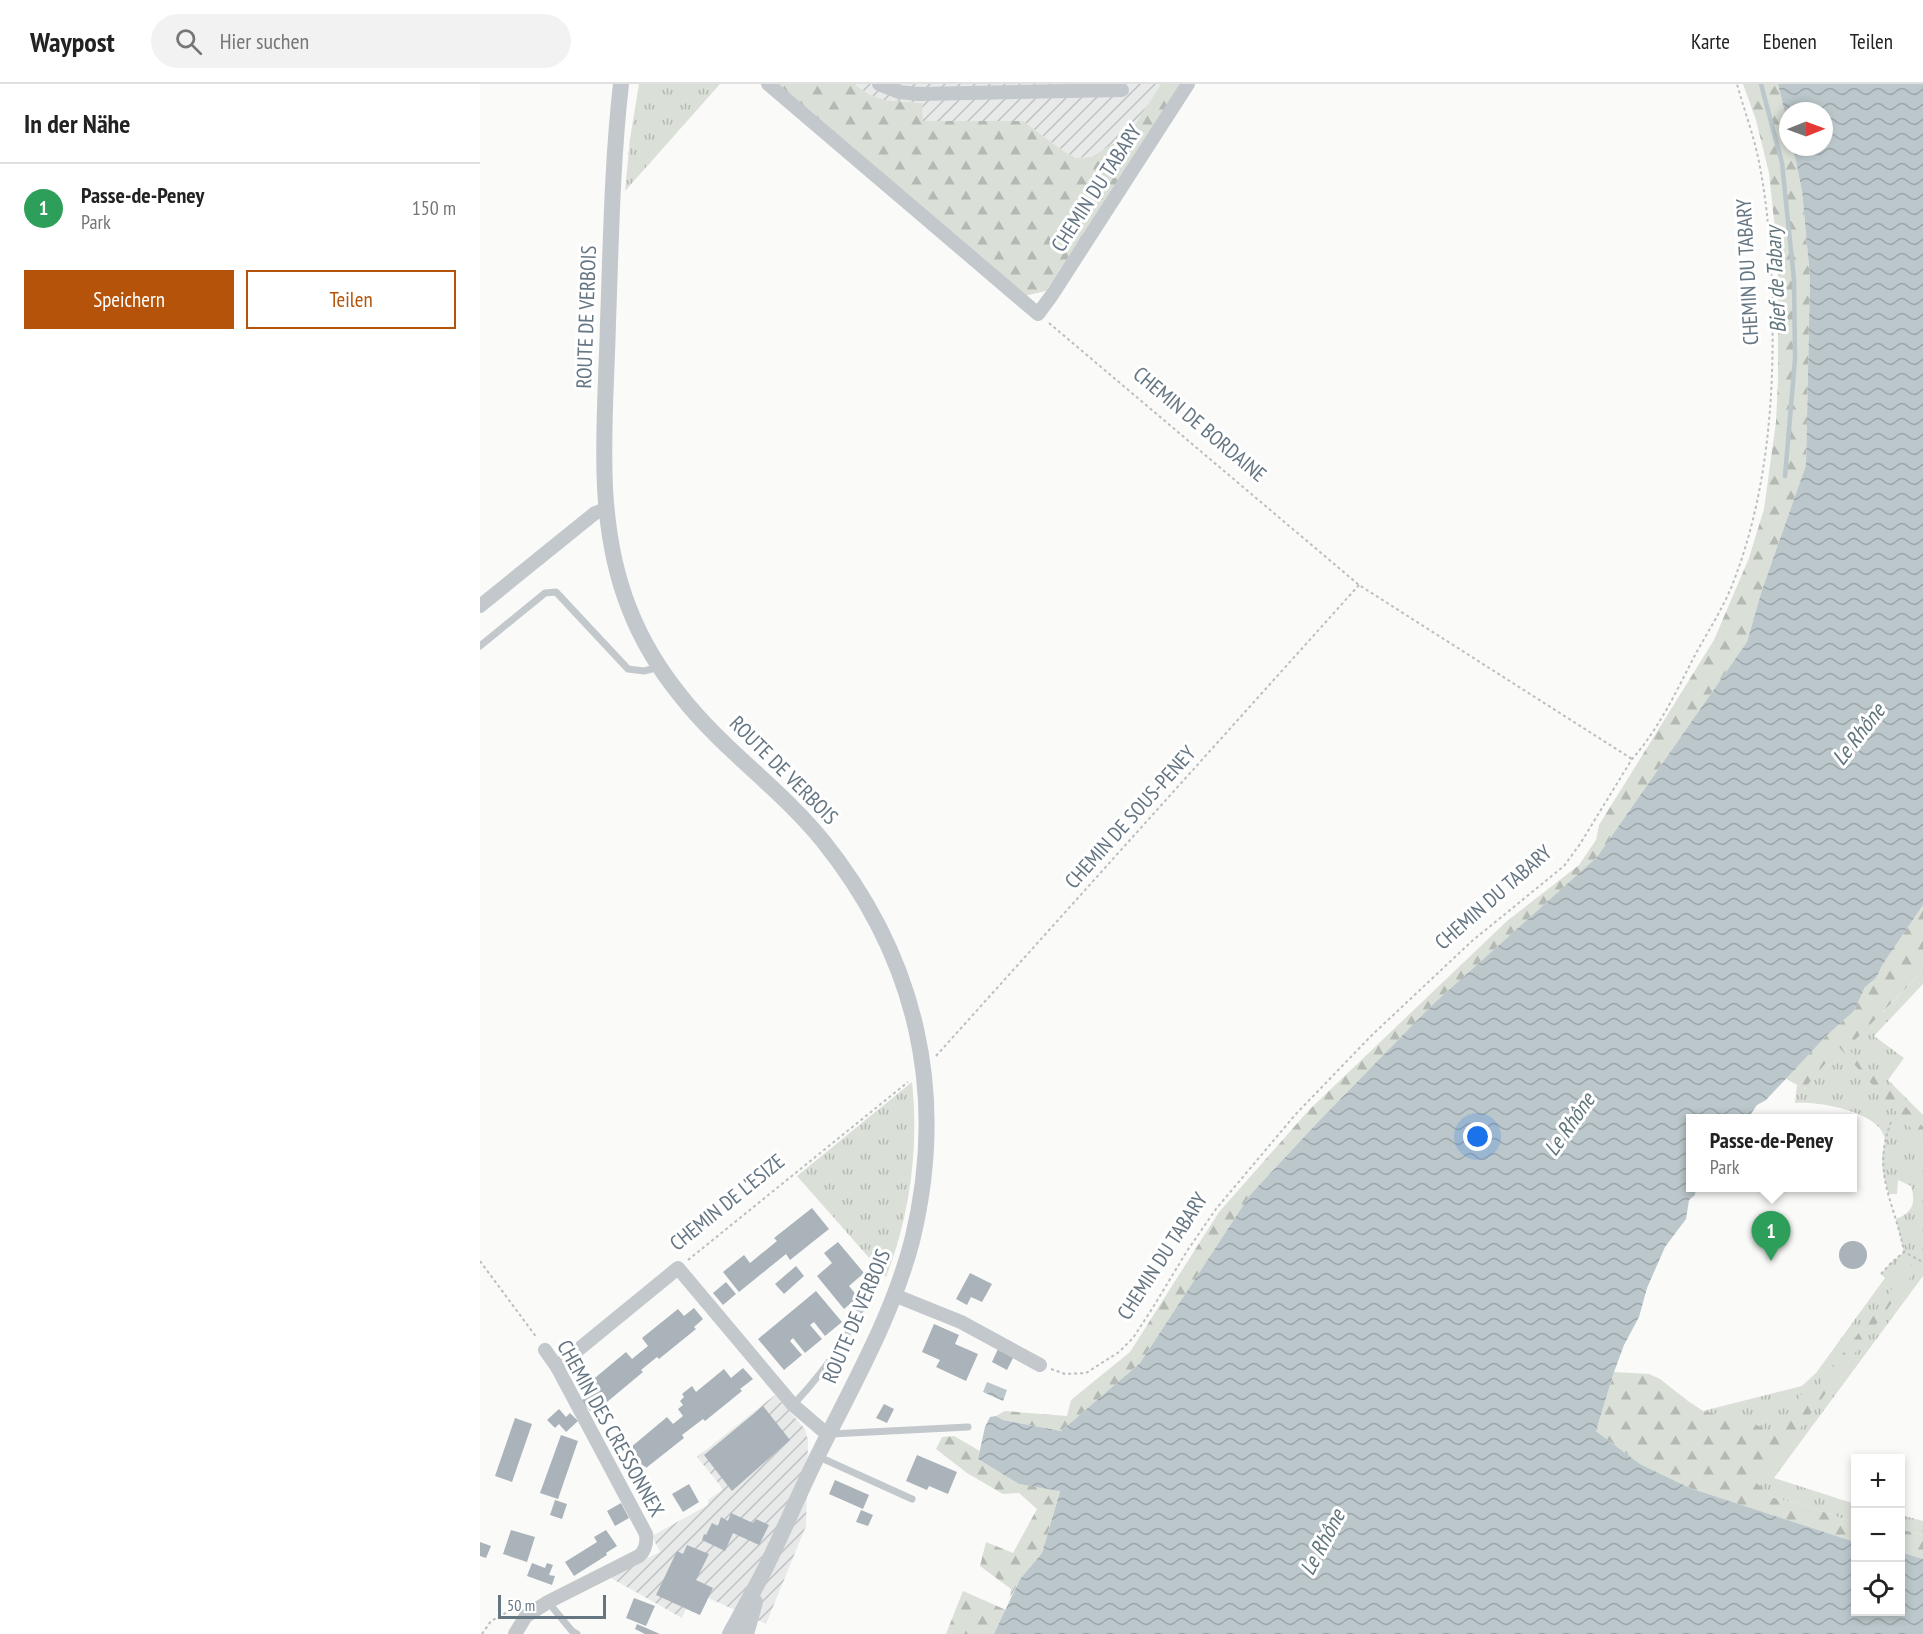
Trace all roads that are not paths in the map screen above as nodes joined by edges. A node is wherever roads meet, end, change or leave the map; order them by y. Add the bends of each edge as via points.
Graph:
1 (621, 84) edge
2 (768, 84) edge
3 (879, 84) edge
4 (1188, 84) edge
5 (1122, 90) dead end
6 (606, 509) junction
7 (480, 606) edge
8 (480, 646) edge
9 (660, 667) junction
10 (876, 1276) dead end
11 (894, 1295) junction
12 (545, 1350) road end
13 (1040, 1365) road end
14 (557, 1367) junction
15 (793, 1405) junction
16 (968, 1428) dead end
17 (828, 1435) junction
18 (817, 1456) junction
19 (912, 1499) dead end
20 (765, 1570) junction
21 (548, 1602) junction
22 (515, 1634) edge
23 (577, 1634) edge
24 (730, 1634) edge
25 (746, 1634) edge

1 - 6 street, ROUTE DE VERBOIS via 612,211
2 - 4 street, CHEMIN DU TABARY via 1038,314
3 - 5 street via 919,94
6 - 7 street via 595,513
6 - 9 street, ROUTE DE VERBOIS via 609,543 628,605
8 - 9 lane via 545,593 556,592 628,669
9 - 11 street, ROUTE DE VERBOIS via 682,698 788,801 822,840 861,894 894,957 918,1038 926,1141 911,1243
10 - 15 lane via 836,1353
11 - 13 street via 961,1322
11 - 17 street, ROUTE DE VERBOIS
12 - 14 street, CHEMIN DES CRESSONNEX
14 - 15 street, CHEMIN DE L'ESIZE via 678,1268
14 - 21 street, CHEMIN DES CRESSONNEX via 647,1541 639,1556
15 - 17 street
16 - 17 lane
17 - 18 street, ROUTE DE VERBOIS
18 - 19 lane
18 - 20 street, ROUTE DE VERBOIS
20 - 24 street, ROUTE DE VERBOIS
20 - 25 street, ROUTE DE VERBOIS
21 - 22 street, CHEMIN DES CRESSONNEX via 526,1616
21 - 23 lane

